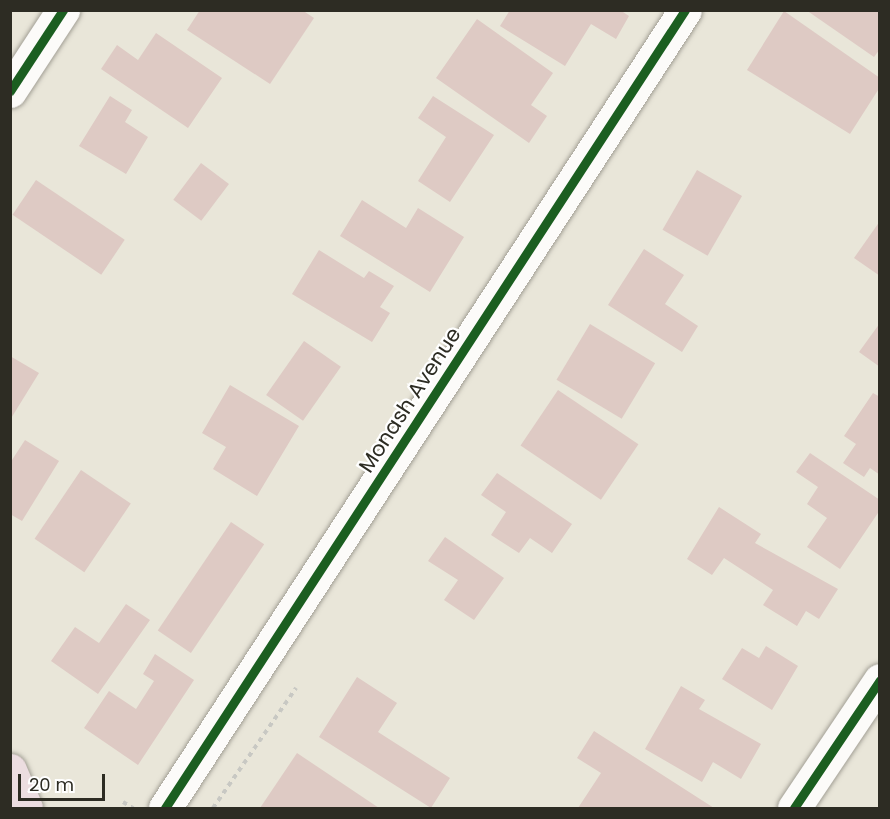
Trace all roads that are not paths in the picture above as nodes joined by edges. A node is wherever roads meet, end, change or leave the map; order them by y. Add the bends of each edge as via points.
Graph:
1 (63, 10) edge
2 (685, 10) edge
3 (10, 91) edge
4 (879, 680) edge
5 (10, 770) edge
6 (26, 808) edge
7 (165, 808) edge
8 (794, 808) edge

1 - 3 street
2 - 7 street, Monash Avenue
4 - 8 street
5 - 6 highway

